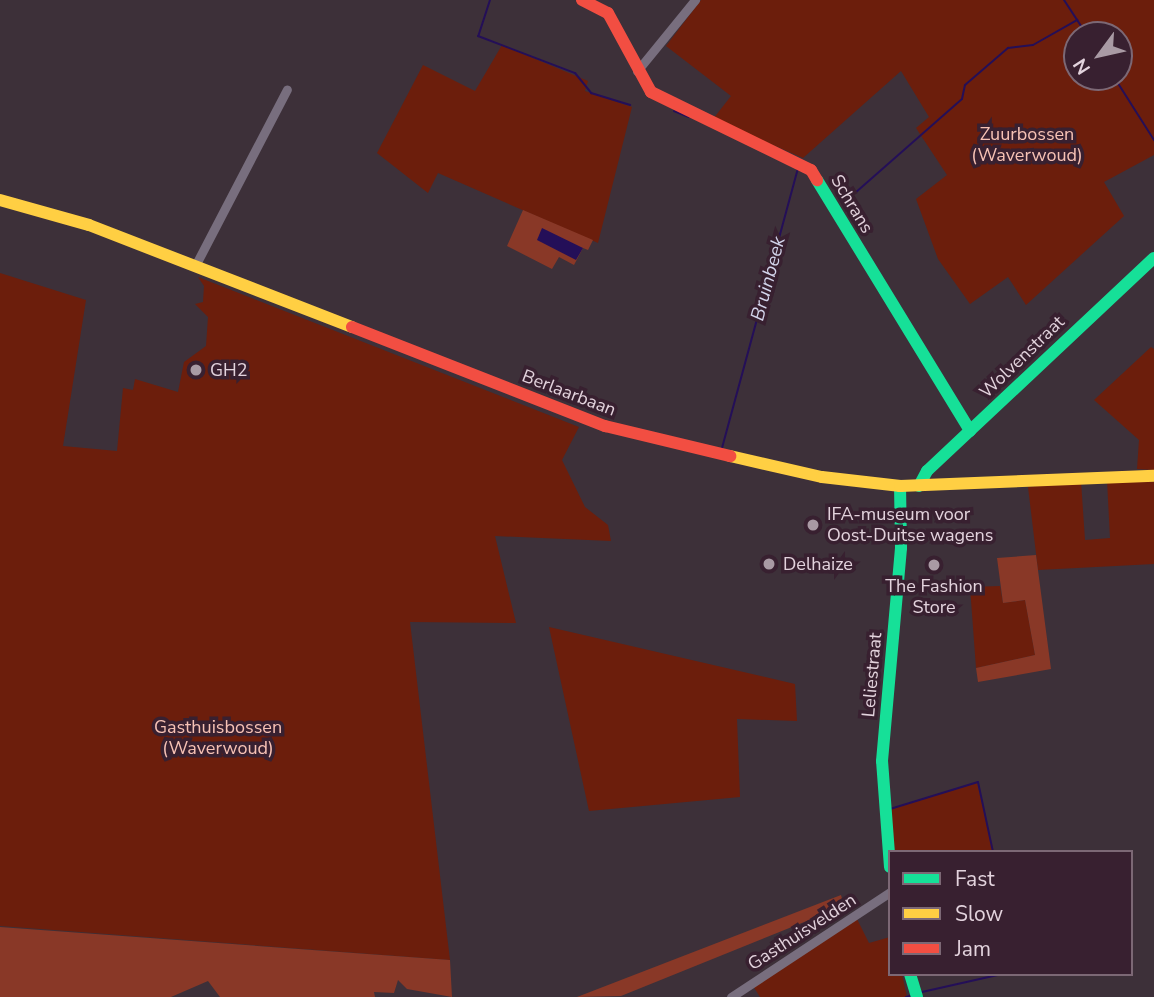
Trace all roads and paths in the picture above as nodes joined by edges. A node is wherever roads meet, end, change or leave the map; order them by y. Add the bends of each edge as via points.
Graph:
1 (582, 0) edge
2 (695, 0) edge
3 (637, 71) junction
4 (287, 89) dead end
5 (0, 200) edge
6 (1154, 258) edge
7 (195, 266) junction
8 (970, 431) junction
9 (1154, 476) edge
10 (900, 486) junction
11 (919, 486) junction
12 (889, 850) edge
13 (888, 893) edge
14 (911, 976) edge
15 (731, 997) edge
16 (917, 997) edge

1 - 3 street, Schrans via 608,13
2 - 3 street
3 - 8 street, Schrans via 665,102 811,170
4 - 7 street
5 - 7 street, Berlaarbaan via 89,225
6 - 8 street, Wolvenstraat
7 - 10 street, Berlaarbaan via 605,426 822,477
8 - 11 street, Wolvenstraat
9 - 11 street, Berlaarbaan
10 - 11 street, Berlaarbaan
10 - 12 street, Leliestraat via 901,548 882,761
13 - 15 street, Gasthuisvelden
14 - 16 street

